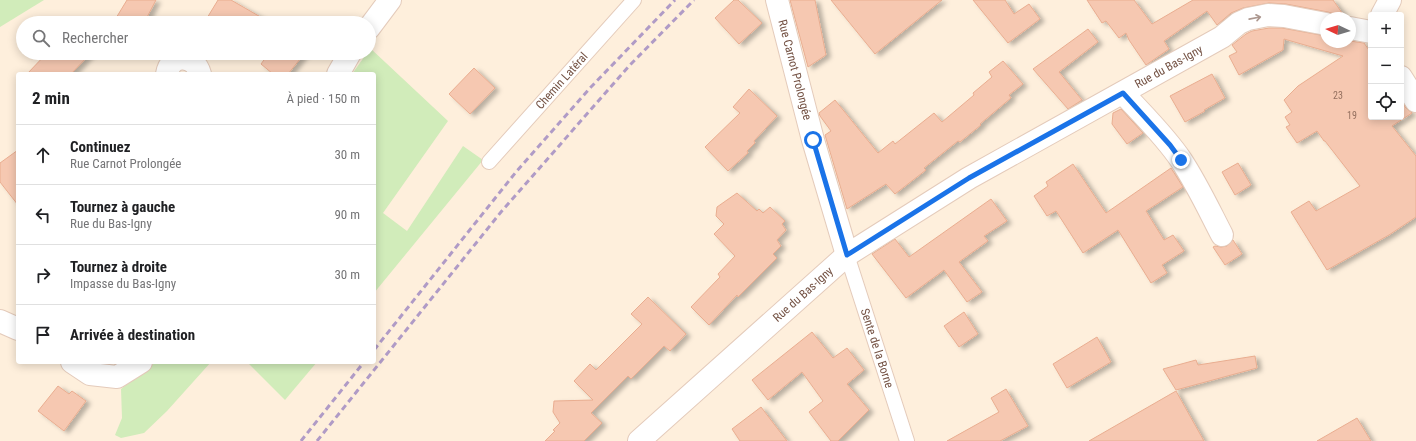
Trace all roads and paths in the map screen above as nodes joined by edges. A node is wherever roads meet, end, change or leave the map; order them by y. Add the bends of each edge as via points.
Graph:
1 (390, 0) edge
2 (634, 0) edge
3 (777, 0) edge
4 (1390, 0) edge
5 (1384, 12) edge
6 (376, 19) edge
7 (1320, 23) edge
8 (1356, 29) edge
9 (1368, 31) edge
10 (180, 60) edge
11 (188, 60) edge
12 (346, 60) edge
13 (167, 72) edge
14 (199, 72) edge
15 (339, 72) edge
16 (1404, 82) edge
17 (1123, 93) junction
18 (1416, 101) edge
19 (489, 162) dead end
20 (1222, 235) dead end
21 (847, 255) junction
22 (0, 321) edge
23 (16, 329) edge
24 (75, 364) edge
25 (139, 364) edge
26 (640, 441) edge
27 (907, 441) edge

1 - 6 street
2 - 19 lane, Chemin Latéral
3 - 21 street, Rue Carnot Prolongée via 813,140
4 - 5 street
17 -> 7 street, Rue du Bas-Igny via 1222,37 1248,19 1268,15
8 - 9 street
10 - 13 street via 174,61
11 - 14 street via 196,64
12 - 15 street
16 - 18 street
17 - 20 street via 1181,160
17 - 21 street, Rue du Bas-Igny via 969,178
21 - 26 street, Rue du Bas-Igny
21 - 27 lane, Sente de la Borne
22 - 23 street
24 - 25 street via 90,374 117,377

